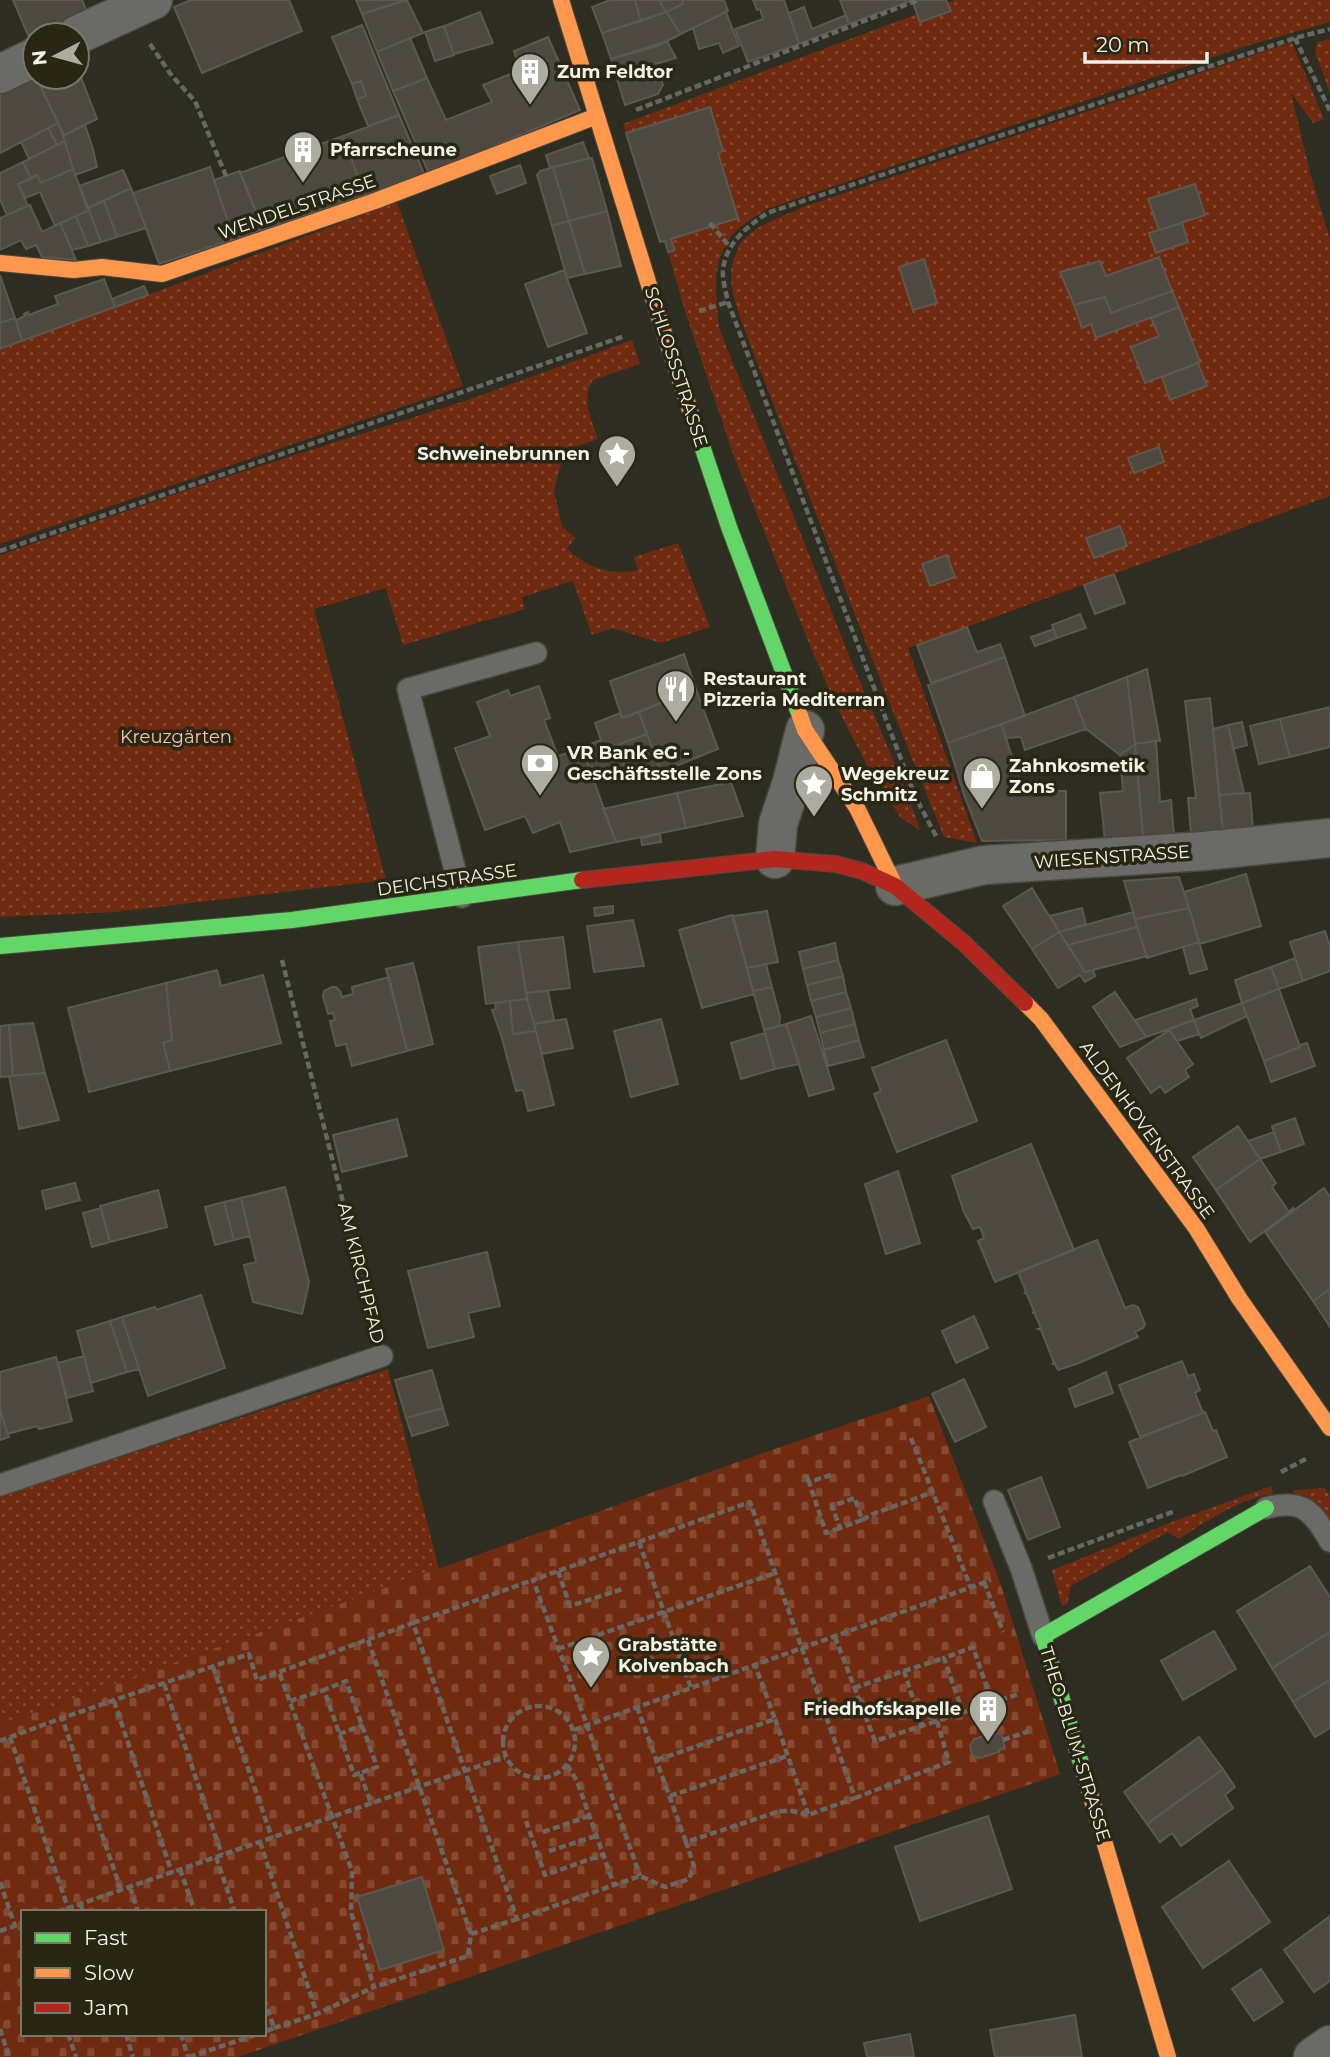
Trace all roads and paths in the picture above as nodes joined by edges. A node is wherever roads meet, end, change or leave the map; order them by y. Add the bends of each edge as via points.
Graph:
1 (561, 0) edge
2 (918, 0) edge
3 (141, 6) edge
4 (91, 29) edge
5 (1330, 29) edge
6 (1295, 38) junction
7 (21, 64) edge
8 (0, 74) edge
9 (1330, 111) edge
10 (598, 120) junction
11 (226, 176) dead end
12 (710, 223) dead end
13 (730, 247) junction
14 (0, 262) edge
15 (728, 302) junction
16 (714, 307) dead end
17 (662, 324) junction
18 (0, 551) edge
19 (536, 653) dead end
20 (804, 730) junction
21 (1330, 838) edge
22 (775, 859) junction
23 (955, 872) junction
24 (895, 886) junction
25 (462, 897) junction
26 (273, 922) junction
27 (0, 946) edge
28 (382, 1356) joint
29 (1330, 1428) edge
30 (911, 1438) dead end
31 (1298, 1464) dead end
32 (1275, 1474) dead end
33 (806, 1475) dead end
34 (831, 1475) dead end
35 (809, 1482) junction
36 (0, 1485) edge
37 (933, 1492) junction
38 (993, 1501) dead end
39 (1184, 1508) dead end
40 (1266, 1508) joint
41 (862, 1520) junction
42 (840, 1528) junction
43 (1330, 1541) edge
44 (639, 1542) junction
45 (1021, 1568) junction
46 (558, 1571) junction
47 (775, 1573) junction
48 (533, 1580) junction
49 (971, 1588) junction
50 (623, 1589) dead end
51 (664, 1612) junction
52 (413, 1623) junction
53 (1043, 1636) junction
54 (835, 1637) junction
55 (368, 1640) junction
56 (802, 1648) junction
57 (558, 1649) junction
58 (944, 1658) junction
59 (755, 1665) junction
60 (213, 1667) junction
61 (904, 1671) junction
62 (279, 1672) junction
63 (164, 1684) junction
64 (691, 1688) junction
65 (854, 1688) junction
66 (324, 1690) junction
67 (114, 1701) junction
68 (290, 1701) junction
69 (992, 1702) junction
70 (637, 1707) junction
71 (1021, 1707) dead end
72 (962, 1713) junction
73 (62, 1718) junction
74 (775, 1719) junction
75 (1025, 1719) dead end
76 (937, 1721) junction
77 (587, 1725) junction
78 (363, 1726) junction
79 (922, 1726) junction
80 (573, 1730) junction
81 (339, 1734) junction
82 (10, 1737) junction
83 (1003, 1740) dead end
84 (0, 1741) edge
85 (787, 1756) junction
86 (505, 1757) junction
87 (657, 1760) junction
88 (567, 1765) junction
89 (466, 1772) junction
90 (360, 1773) junction
91 (420, 1787) junction
92 (670, 1796) junction
93 (855, 1798) junction
94 (371, 1803) junction
95 (808, 1815) junction
96 (589, 1816) junction
97 (331, 1817) junction
98 (526, 1821) dead end
99 (543, 1832) dead end
100 (596, 1836) junction
101 (272, 1838) junction
102 (260, 1842) junction
103 (686, 1842) junction
104 (550, 1851) dead end
105 (603, 1855) junction
106 (219, 1856) junction
107 (180, 1869) junction
108 (172, 1873) junction
109 (640, 1876) junction
110 (0, 1882) edge
111 (614, 1885) junction
112 (130, 1887) junction
113 (121, 1890) junction
114 (80, 1903) junction
115 (68, 1908) junction
116 (62, 1910) edge
117 (82, 1910) edge
118 (137, 1910) edge
119 (194, 1910) edge
120 (234, 1910) edge
121 (517, 1919) junction
122 (21, 1924) edge
123 (15, 1926) junction
124 (0, 1931) edge
125 (471, 1934) junction
126 (374, 1987) junction
127 (266, 2005) edge
128 (317, 2014) junction
129 (274, 2028) junction
130 (0, 2029) edge
131 (266, 2031) edge
132 (69, 2036) edge
133 (126, 2036) edge
134 (182, 2036) edge
135 (238, 2036) edge
136 (253, 2036) edge
137 (239, 2041) junction
138 (1330, 2045) edge
139 (9, 2057) edge
140 (76, 2057) edge
141 (133, 2057) edge
142 (189, 2057) edge
143 (1168, 2057) edge
144 (1312, 2057) edge

1 - 10 street, SCHLOSSSTRASSE
2 - 10 path
3 - 4 street
3 - 11 path via 172,76 195,101
5 - 6 path
6 - 9 path
6 - 13 path via 767,214
7 - 8 street
10 - 14 street, WENDELSTRASSE via 162,274
10 - 17 street, SCHLOSSSTRASSE
12 - 13 path
13 - 15 path via 723,271
15 - 16 path
15 - 23 path via 915,796
17 - 18 path
17 - 20 street, SCHLOSSSTRASSE via 729,527
19 - 25 lane via 408,689
20 - 22 street via 778,824
20 - 24 street, SCHLOSSSTRASSE via 857,808
21 - 23 street, WIESENSTRASSE via 984,865
22 - 24 street, DEICHSTRASSE via 836,864
22 - 25 street, DEICHSTRASSE
23 - 24 street, WIESENSTRASSE
24 - 29 street, ALDENHOVENSTRASSE via 964,943 1041,1019 1196,1228
25 - 26 street, DEICHSTRASSE
26 - 27 street, DEICHSTRASSE
26 - 28 path, AM KIRCHPFAD
28 - 36 lane, AM KIRCHPFAD
30 - 37 path
31 - 32 path
33 - 35 path
34 - 35 path
35 - 42 path via 826,1533
37 - 41 path
37 - 49 path
38 - 45 lane
39 - 45 path
40 - 43 lane, THEO-BLUM-STRASSE via 1282,1503 1307,1509
40 - 53 street, THEO-BLUM-STRASSE
41 - 42 path
41 - 42 path via 855,1498 832,1506
44 - 46 path
44 - 47 path via 750,1502
44 - 51 path
45 - 49 path
45 - 53 lane
46 - 48 path
46 - 50 path via 570,1606
47 - 51 path
47 - 56 path
48 - 52 path
48 - 57 path
49 - 54 path
51 - 57 path
51 - 64 path
52 - 55 path
52 - 89 path
53 - 143 street, THEO-BLUM-STRASSE
54 - 56 path
54 - 65 path
55 - 62 path
55 - 91 path
56 - 59 path
56 - 93 path
57 - 77 path
58 - 61 path
58 - 69 path via 973,1647
58 - 72 path
59 - 64 path
59 - 74 path
60 - 62 path via 249,1654 257,1680
60 - 63 path
60 - 101 path
61 - 65 path
61 - 79 path
62 - 68 path
63 - 67 path
63 - 106 path
64 - 70 path
65 - 79 path via 875,1741
66 - 68 path
66 - 78 path via 346,1681
66 - 81 path
67 - 73 path
67 - 108 path
68 - 97 path
69 - 71 path via 1017,1695
69 - 72 path
70 - 77 path
70 - 87 path
72 - 76 path
73 - 82 path
73 - 113 path
74 - 85 path
74 - 87 path
75 - 83 path via 1029,1731
76 - 79 path
76 - 93 path via 949,1762
77 - 80 path
77 - 109 path
78 - 81 path
78 - 90 path via 377,1768
80 - 86 path via 563,1714 546,1706 527,1707 512,1718 503,1735
80 - 88 path via 575,1748
81 - 90 path via 354,1775
82 - 84 path
82 - 115 path
85 - 92 path
85 - 95 path
86 - 88 path via 516,1770 533,1778 551,1776
86 - 89 path
87 - 92 path
88 - 96 path
89 - 91 path
89 - 121 path
90 - 94 path
91 - 94 path
91 - 125 path
92 - 103 path
93 - 95 path
94 - 97 path
95 - 103 path via 780,1811
96 - 99 path
96 - 100 path
97 - 101 path
97 - 126 path via 352,1871 351,1912
98 - 105 path via 545,1875
100 - 104 path
100 - 105 path
101 - 102 path
102 - 106 path
102 - 128 path
103 - 109 path via 694,1866 689,1879 665,1887
105 - 111 path
106 - 107 path
106 - 120 path
107 - 108 path
107 - 119 path
108 - 112 path
109 - 111 path
110 - 123 path
111 - 121 path
112 - 113 path
112 - 118 path
113 - 114 path
114 - 115 path
114 - 117 path
115 - 116 path
121 - 125 path
122 - 123 path
123 - 124 path
125 - 126 path via 468,1956
126 - 128 path
127 - 129 path
128 - 129 path
129 - 131 path
130 - 139 path
132 - 140 path
133 - 141 path
134 - 142 path
135 - 137 path
136 - 137 path
137 - 142 path
138 - 144 street

